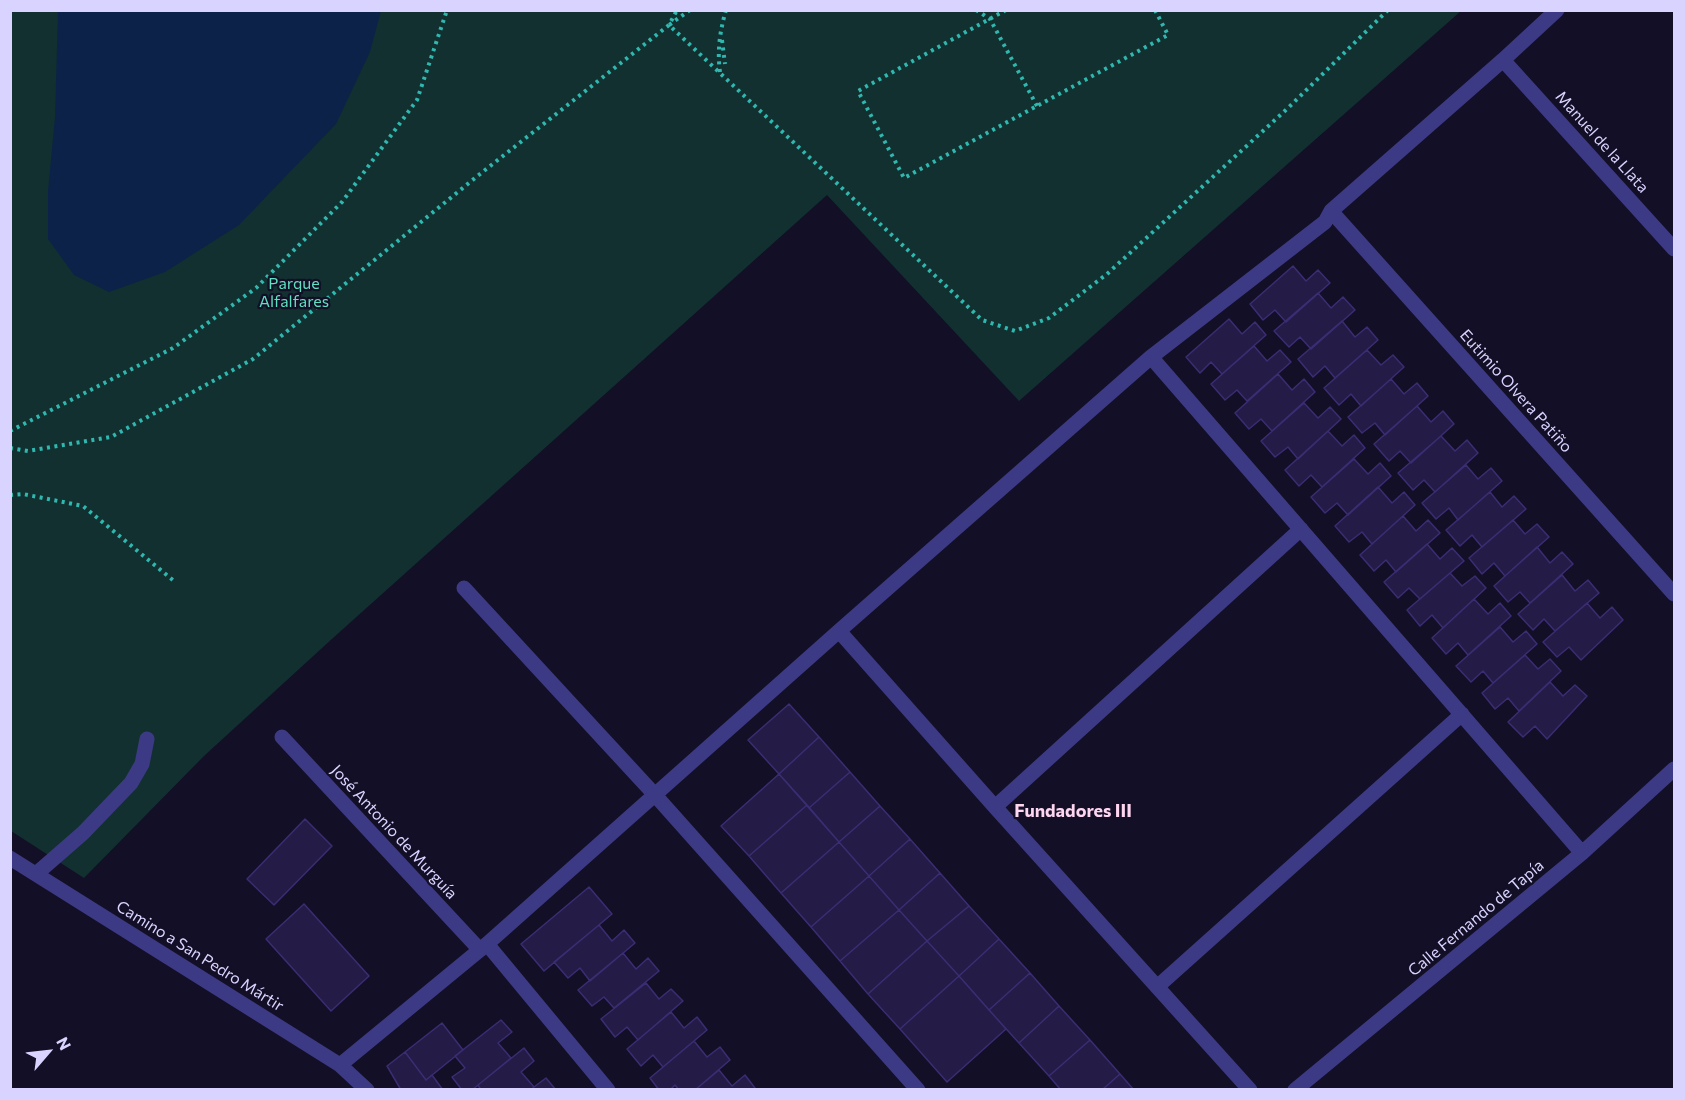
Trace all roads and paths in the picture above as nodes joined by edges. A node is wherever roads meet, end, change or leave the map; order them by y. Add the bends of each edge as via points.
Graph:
1 (447, 10) edge
2 (677, 10) edge
3 (690, 10) edge
4 (726, 10) edge
5 (976, 10) edge
6 (1006, 10) edge
7 (1155, 10) edge
8 (1388, 10) edge
9 (1557, 10) edge
10 (990, 19) junction
11 (669, 25) junction
12 (720, 30) junction
13 (1503, 60) junction
14 (725, 64) dead end
15 (720, 73) junction
16 (1036, 106) junction
17 (1331, 211) junction
18 (1674, 249) edge
19 (1151, 357) junction
20 (10, 431) edge
21 (10, 448) edge
22 (10, 495) edge
23 (1301, 529) junction
24 (174, 581) dead end
25 (464, 588) dead end
26 (1674, 594) edge
27 (839, 631) junction
28 (1461, 714) junction
29 (282, 737) dead end
30 (147, 739) dead end
31 (1674, 769) edge
32 (655, 795) junction
33 (995, 807) junction
34 (1582, 853) junction
35 (10, 858) edge
36 (36, 874) junction
37 (483, 947) junction
38 (1157, 987) junction
39 (340, 1065) junction
40 (368, 1089) edge
41 (608, 1089) edge
42 (918, 1089) edge
43 (1250, 1089) edge
44 (1295, 1089) edge

1 - 20 path via 417,100 342,202 256,288 173,348
2 - 11 path
3 - 11 path
4 - 12 path
5 - 10 path
6 - 10 path
7 - 16 path via 1168,35
8 - 15 path via 1107,274 1049,318 1015,332 982,320
9 - 13 street
10 - 16 path
10 - 16 path via 858,91 904,178
11 - 15 path
11 - 21 path via 254,359 111,437 28,451
12 - 14 path
12 - 15 path
13 - 17 street
13 - 18 street, Manuel de la Llata
17 - 19 street via 1325,222
17 - 26 street, Eutimio Olvera Patiño
19 - 23 street
19 - 27 street
22 - 24 path via 83,506
23 - 28 street
23 - 33 street
25 - 32 street
27 - 32 street
27 - 33 street
28 - 34 street
28 - 38 street
29 - 37 street, José Antonio de Murguía
30 - 36 street via 142,764 131,783
31 - 34 street, Calle Fernando de Tapía
32 - 37 street
32 - 42 street
33 - 38 street
34 - 44 street, Calle Fernando de Tapía
35 - 36 street, Camino a San Pedro Mártir
36 - 39 street, Camino a San Pedro Mártir
37 - 39 street
37 - 41 street, José Antonio de Murguía
38 - 43 street
39 - 40 street, Camino a San Pedro Mártir

